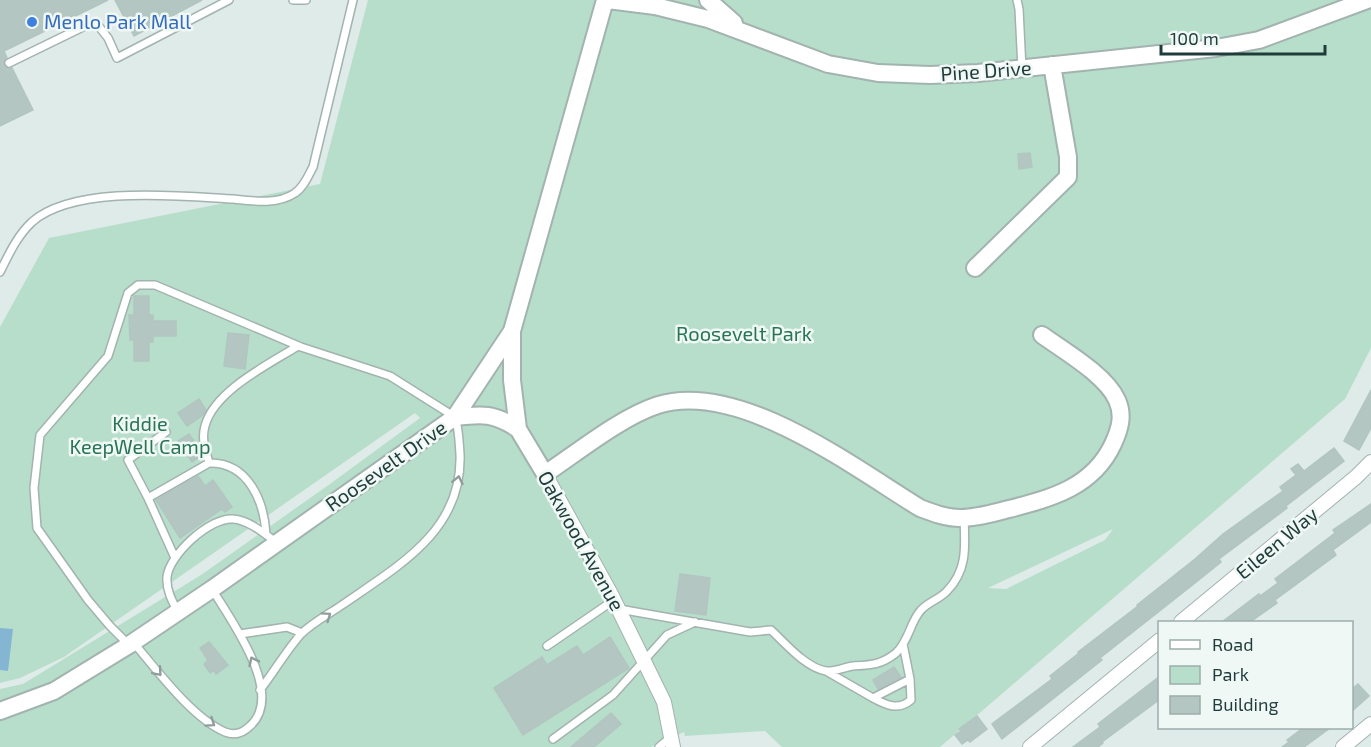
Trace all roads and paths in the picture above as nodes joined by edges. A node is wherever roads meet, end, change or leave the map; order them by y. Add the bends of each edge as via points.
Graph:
1 (230, 0) edge
2 (293, 0) edge
3 (306, 0) edge
4 (353, 0) edge
5 (607, 0) edge
6 (708, 0) edge
7 (1017, 0) edge
8 (1367, 0) edge
9 (752, 35) junction
10 (9, 63) dead end
11 (1052, 65) junction
12 (1022, 69) junction
13 (975, 268) dead end
14 (0, 272) edge
15 (512, 331) junction
16 (1042, 335) dead end
17 (298, 346) junction
18 (455, 417) junction
19 (518, 429) junction
20 (166, 432) dead end
21 (1371, 462) edge
22 (209, 463) junction
23 (545, 474) junction
24 (148, 498) junction
25 (964, 518) junction
26 (271, 539) junction
27 (175, 558) junction
28 (212, 589) junction
29 (616, 605) junction
30 (178, 612) junction
31 (1182, 621) edge
32 (694, 622) junction
33 (302, 633) junction
34 (240, 634) junction
35 (1158, 642) edge
36 (131, 643) junction
37 (903, 644) junction
38 (547, 646) dead end
39 (644, 661) junction
40 (826, 671) junction
41 (910, 679) junction
42 (260, 690) junction
43 (873, 698) junction
44 (0, 711) edge
45 (1371, 724) edge
46 (553, 739) dead end
47 (672, 742) edge
48 (659, 747) edge
49 (1030, 747) edge
50 (1343, 747) edge

1 - 10 lane via 117,58 108,38 97,24 91,23
2 - 3 lane
4 - 14 lane via 313,167 295,194 263,201 140,196 61,205 33,221 21,234
5 - 9 street, Pine Drive via 680,11
5 - 15 street, Roosevelt Drive
6 - 9 street
7 - 12 lane
8 - 11 street, Pine Drive via 1280,33 1235,45
9 - 12 street, Pine Drive via 828,64 878,73 947,75
11 - 12 street, Pine Drive
11 - 13 street via 1068,177
15 - 18 street, Roosevelt Drive
15 - 19 street, Oakwood Avenue
16 - 25 street via 1110,389 1121,410 1118,433 1102,463 1077,486 1041,501
17 - 18 lane via 390,376
17 - 22 lane via 252,375 218,403 205,425 203,441
17 - 36 lane via 155,285 138,285 128,293 108,356 40,435 34,488 38,528 88,600
18 - 19 street via 484,414 503,419
18 - 26 street, Roosevelt Drive
33 -> 18 lane via 390,572 436,531 452,505 460,475
19 - 23 street, Oakwood Avenue
20 - 24 lane via 128,460
21 - 31 street, Eileen Way
22 - 24 lane
22 - 26 lane via 220,463 244,476 262,507
23 - 25 street via 637,414 676,400 694,399 771,420 920,508
23 - 29 street, Oakwood Avenue
24 - 27 lane
25 - 37 lane via 965,555 961,570 948,590 921,609
26 - 27 lane via 243,522 224,520 201,532
26 - 28 street, Roosevelt Drive
27 - 30 lane via 167,578
28 - 30 street, Roosevelt Drive
28 - 34 lane
29 - 32 lane
29 - 38 lane
29 - 39 street, Oakwood Avenue
30 - 36 street, Roosevelt Drive
32 - 39 lane via 668,635
32 - 40 lane via 750,632 771,630 805,661
33 - 34 lane via 287,627
33 - 42 lane
42 -> 34 lane via 258,671
35 - 49 street
36 -> 42 lane via 200,715 226,732 243,732 252,725 259,712
36 - 44 street, Roosevelt Drive via 54,691
37 - 40 lane via 881,663
37 - 41 lane
39 - 46 lane via 613,695
39 - 47 street, Oakwood Avenue via 664,702
40 - 43 lane
41 - 43 lane
41 - 43 lane via 911,700 907,704 888,706
45 - 50 street
47 - 48 lane

